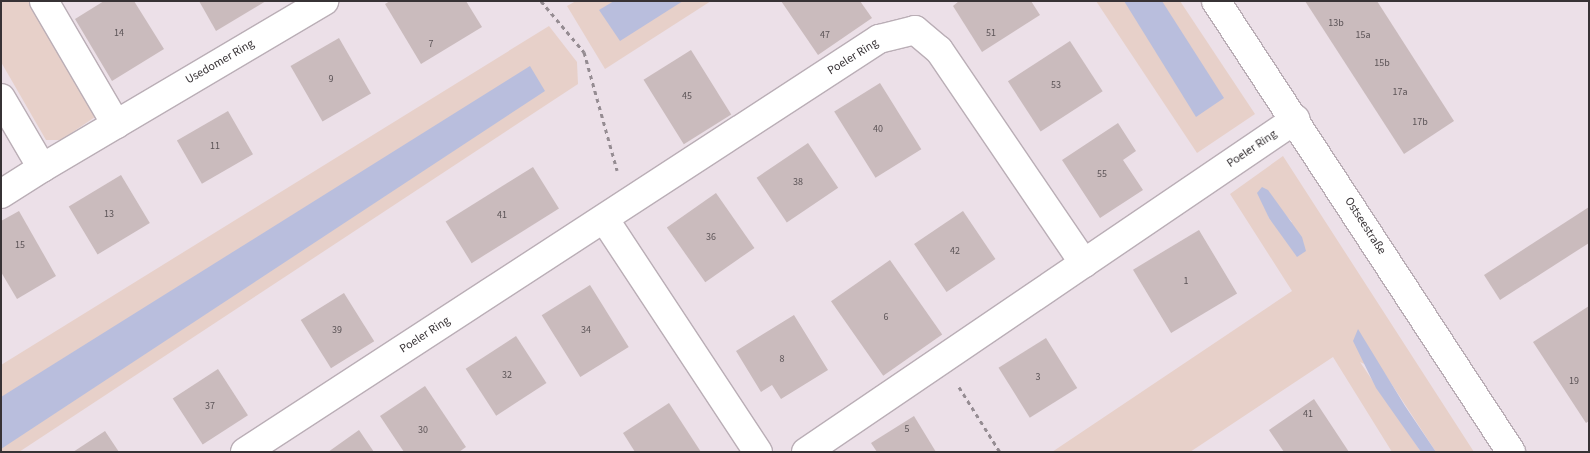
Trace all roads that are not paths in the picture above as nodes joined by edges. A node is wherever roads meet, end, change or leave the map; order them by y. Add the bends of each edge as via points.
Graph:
1 (44, 1) edge
2 (324, 1) edge
3 (1216, 1) edge
4 (1, 98) edge
5 (1296, 119) junction
6 (116, 124) junction
7 (42, 168) junction
8 (1, 194) edge
9 (616, 212) junction
10 (1084, 263) junction
11 (245, 452) edge
12 (758, 452) edge
13 (806, 452) edge
14 (1511, 452) edge

1 - 6 street
2 - 6 street, Usedomer Ring
3 - 5 street, Ostseestraße
4 - 7 street
5 - 10 street, Poeler Ring
5 - 14 street, Ostseestraße
6 - 7 street, Usedomer Ring
7 - 8 street, Usedomer Ring
9 - 10 street, Poeler Ring via 879,39 915,30 939,50
9 - 11 street, Poeler Ring
9 - 12 street
10 - 13 street, Poeler Ring

